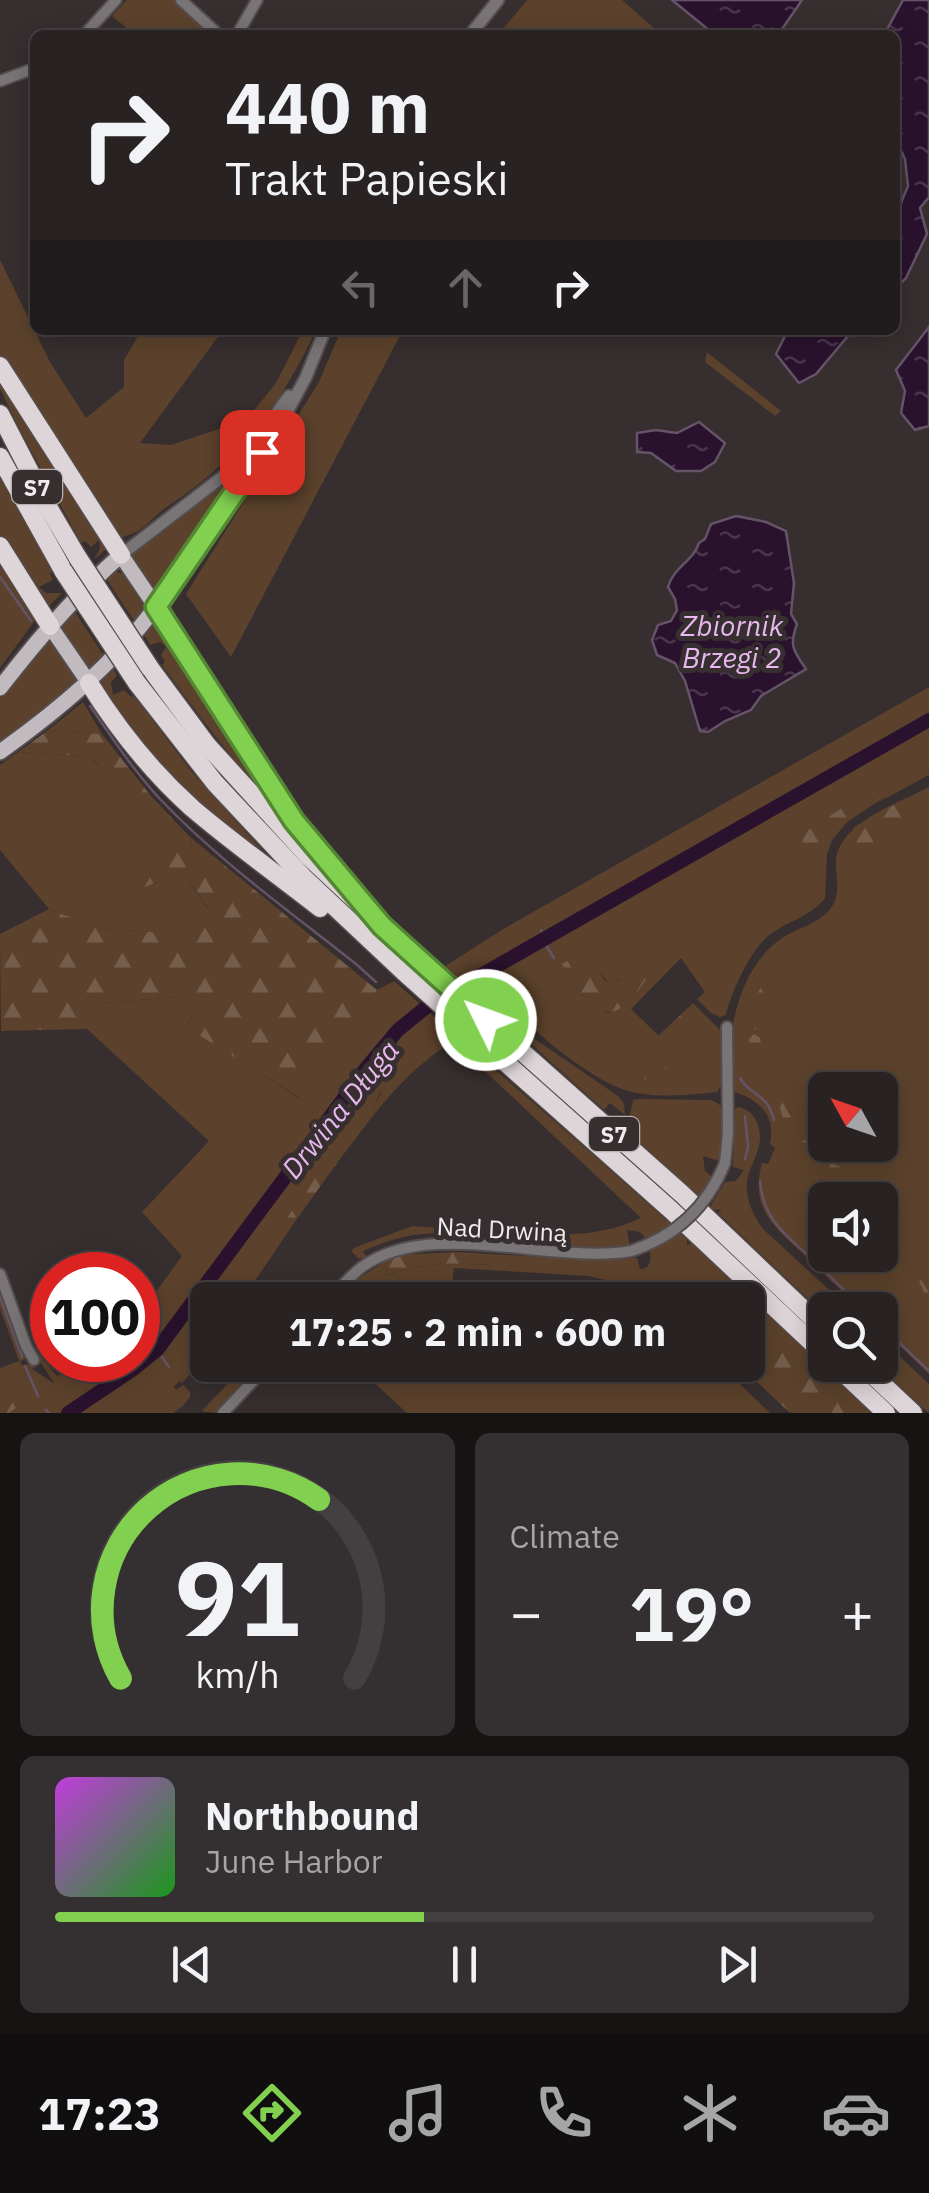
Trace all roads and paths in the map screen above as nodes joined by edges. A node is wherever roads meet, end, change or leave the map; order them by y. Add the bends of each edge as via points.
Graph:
1 (116, 0) edge
2 (181, 0) edge
3 (257, 0) edge
4 (498, 0) edge
5 (89, 30) edge
6 (214, 30) edge
7 (240, 30) edge
8 (474, 30) edge
9 (30, 70) edge
10 (0, 81) edge
11 (323, 335) edge
12 (313, 358) junction
13 (0, 366) edge
14 (0, 414) edge
15 (0, 457) edge
16 (0, 546) edge
17 (121, 556) junction
18 (156, 607) junction
19 (50, 626) junction
20 (144, 675) junction
21 (89, 682) junction
22 (0, 688) edge
23 (0, 752) edge
24 (382, 926) junction
25 (411, 966) junction
26 (478, 1025) junction
27 (728, 1027) dead end
28 (0, 1274) edge
29 (346, 1282) edge
30 (808, 1314) edge
31 (808, 1339) edge
32 (30, 1353) edge
33 (252, 1382) edge
34 (853, 1382) edge
35 (880, 1382) edge
36 (223, 1413) edge
37 (886, 1413) edge
38 (913, 1413) edge

1 - 5 street
2 - 6 street
3 - 7 street
4 - 8 street
9 - 10 street
11 - 12 street
12 - 17 street via 226,474
12 - 18 street via 277,431
13 - 17 highway
14 - 20 highway, S7, bridge
15 - 20 highway, S7, bridge via 64,572
16 - 19 highway
17 - 18 main road
17 - 19 main road
18 - 21 main road
18 - 24 highway via 294,821
19 - 21 main road
19 - 22 main road
20 - 24 highway, S7 via 269,816
20 - 25 highway, S7 via 194,757 240,811 302,877
21 - 23 main road
21 - 25 highway via 178,794 230,839
24 - 25 highway, S7
25 - 26 highway, S7
26 - 30 highway, S7 via 682,1194
26 - 31 highway, S7
27 - 29 street, Nad Drwiną, bridge via 725,1163 710,1193 669,1235 631,1251 597,1254 406,1247 361,1267
28 - 32 street
33 - 36 street
34 - 37 highway
35 - 38 highway

